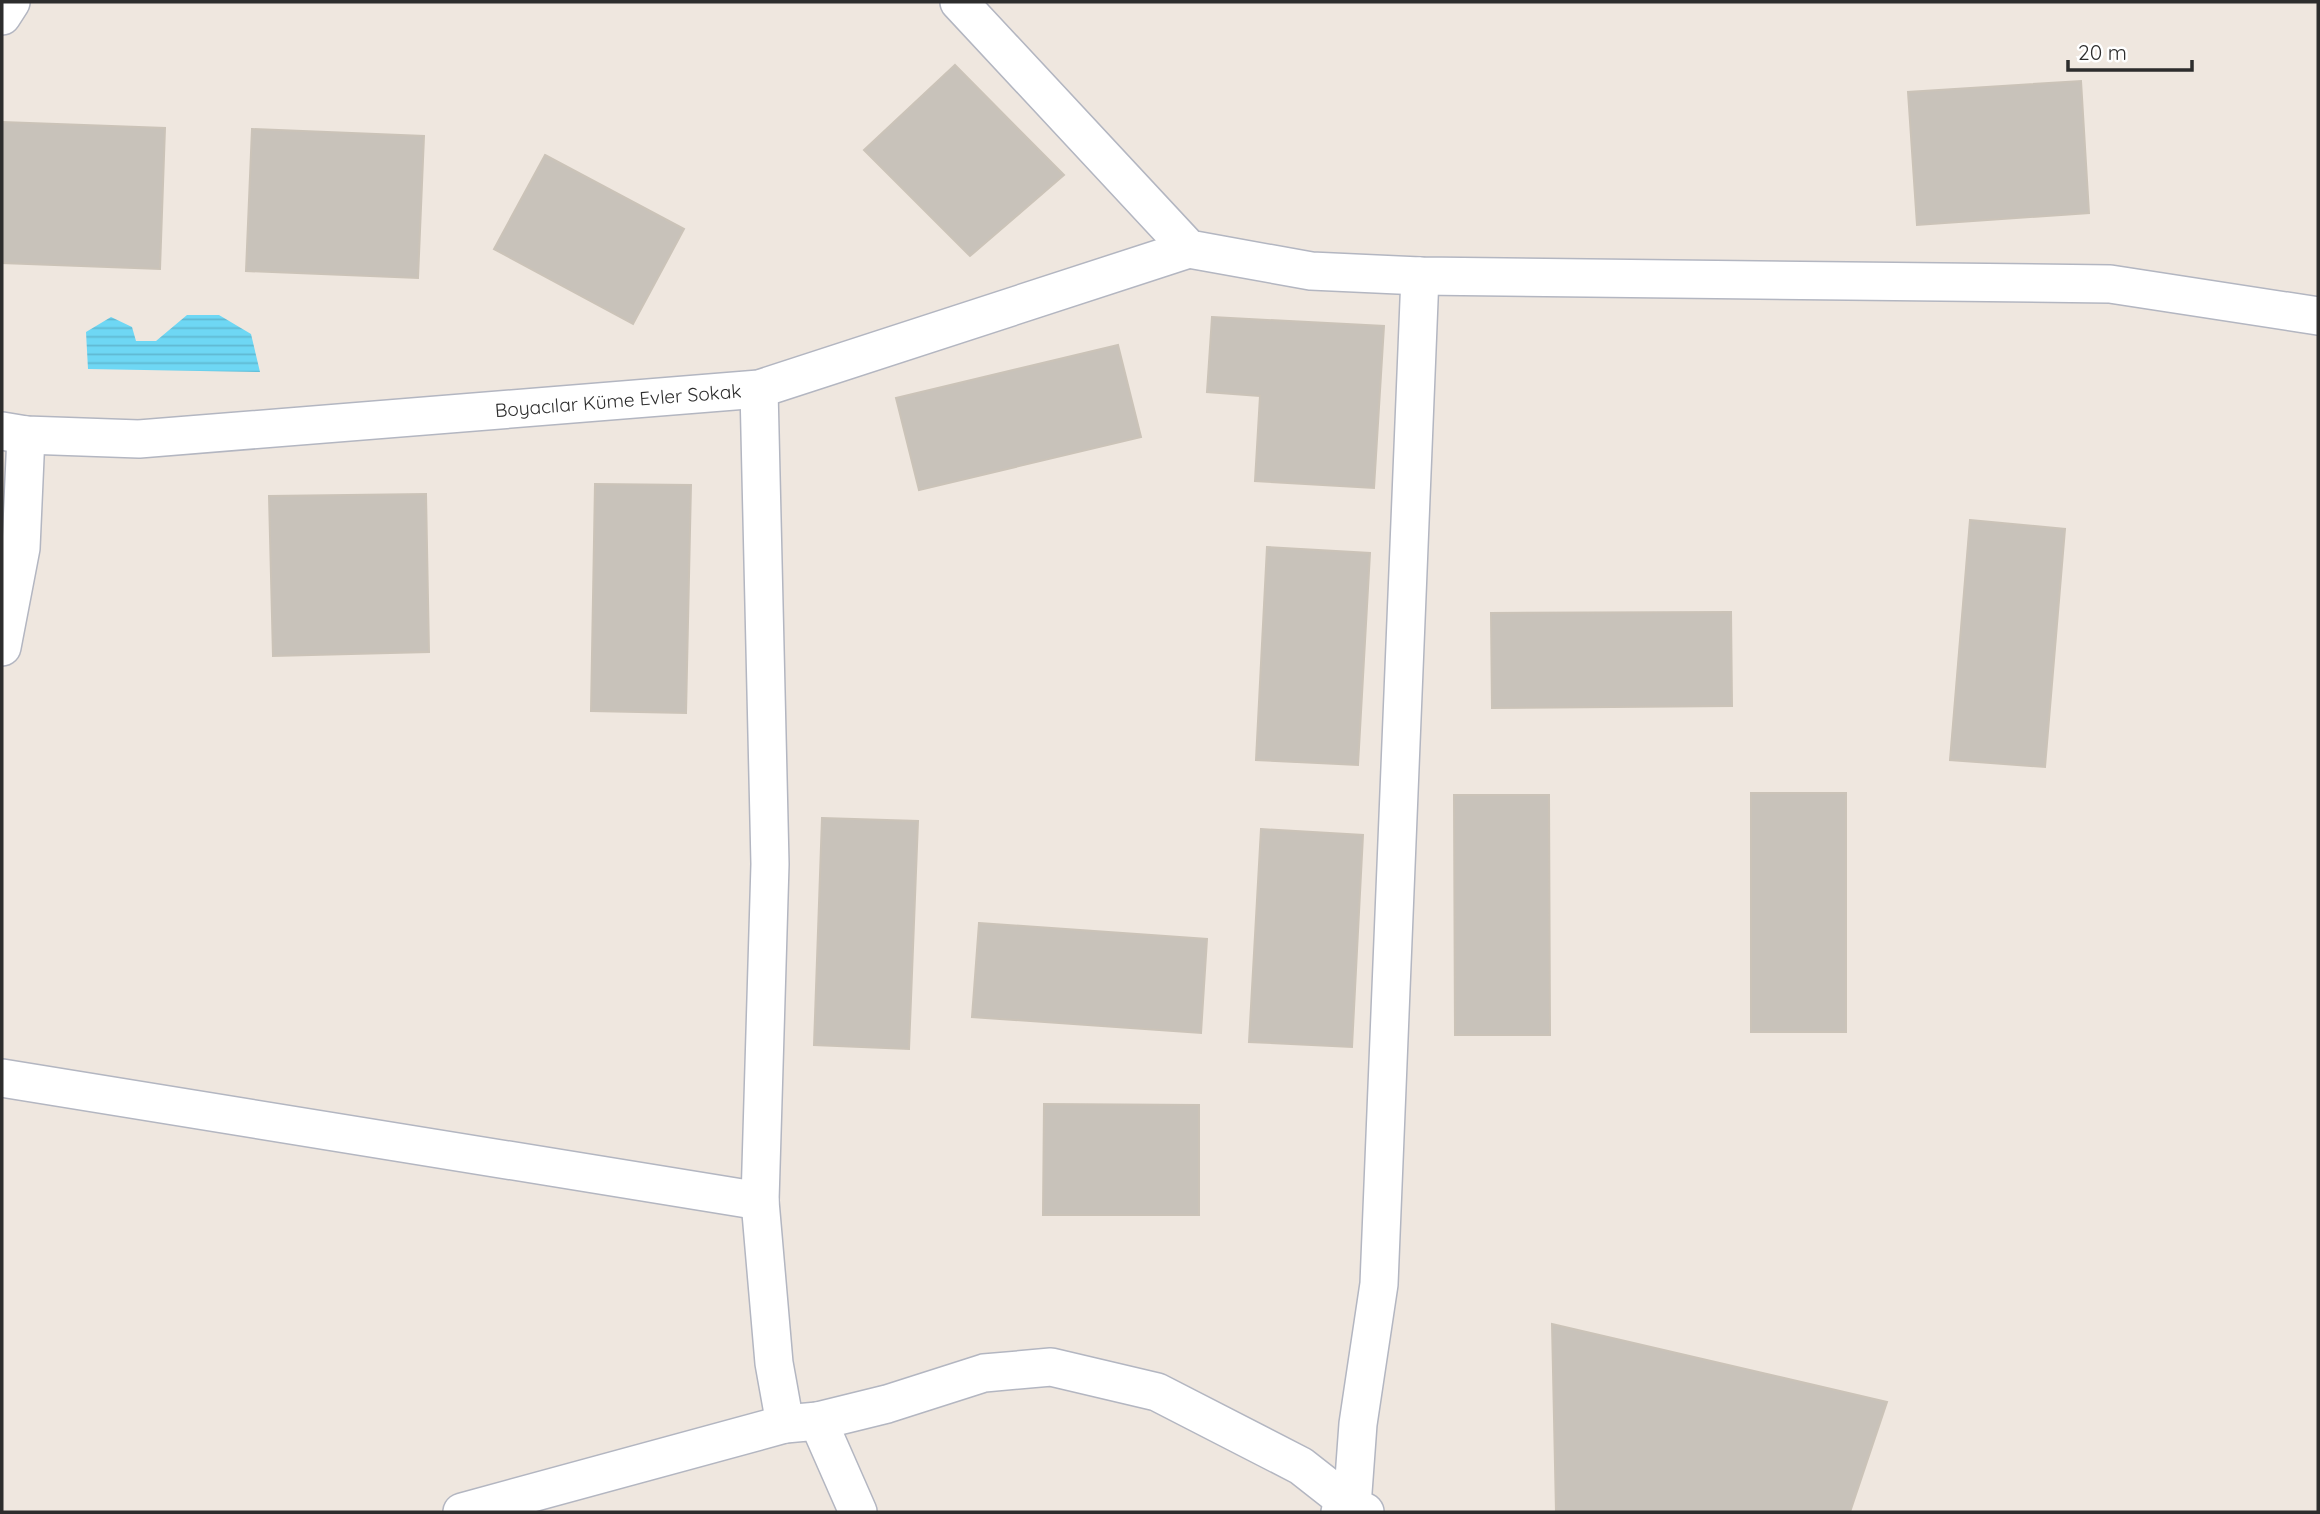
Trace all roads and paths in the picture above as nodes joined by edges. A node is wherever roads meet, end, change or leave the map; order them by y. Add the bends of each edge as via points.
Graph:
1 (11, 2) edge
2 (959, 2) edge
3 (2, 16) edge
4 (1189, 249) junction
5 (1420, 276) junction
6 (2318, 316) edge
7 (759, 389) junction
8 (14, 433) edge
9 (2, 647) edge
10 (2, 1078) edge
11 (760, 1201) junction
12 (802, 1422) junction
13 (1352, 1510) edge
14 (462, 1512) edge
15 (858, 1512) edge

1 - 3 street
2 - 4 street
4 - 5 street via 1311,271
4 - 7 street, Boyacılar Küme Evler Sokak
5 - 6 street via 2110,284
5 - 13 street via 1379,1284 1358,1424
7 - 8 street, Boyacılar Küme Evler Sokak via 139,439
7 - 11 street via 770,864
8 - 9 street, Boyacılar Küme Evler Sokak via 22,548
10 - 11 street
11 - 12 street via 774,1363
12 - 13 street via 887,1404 984,1373 1051,1367 1157,1392 1301,1466
12 - 14 street
12 - 15 street

